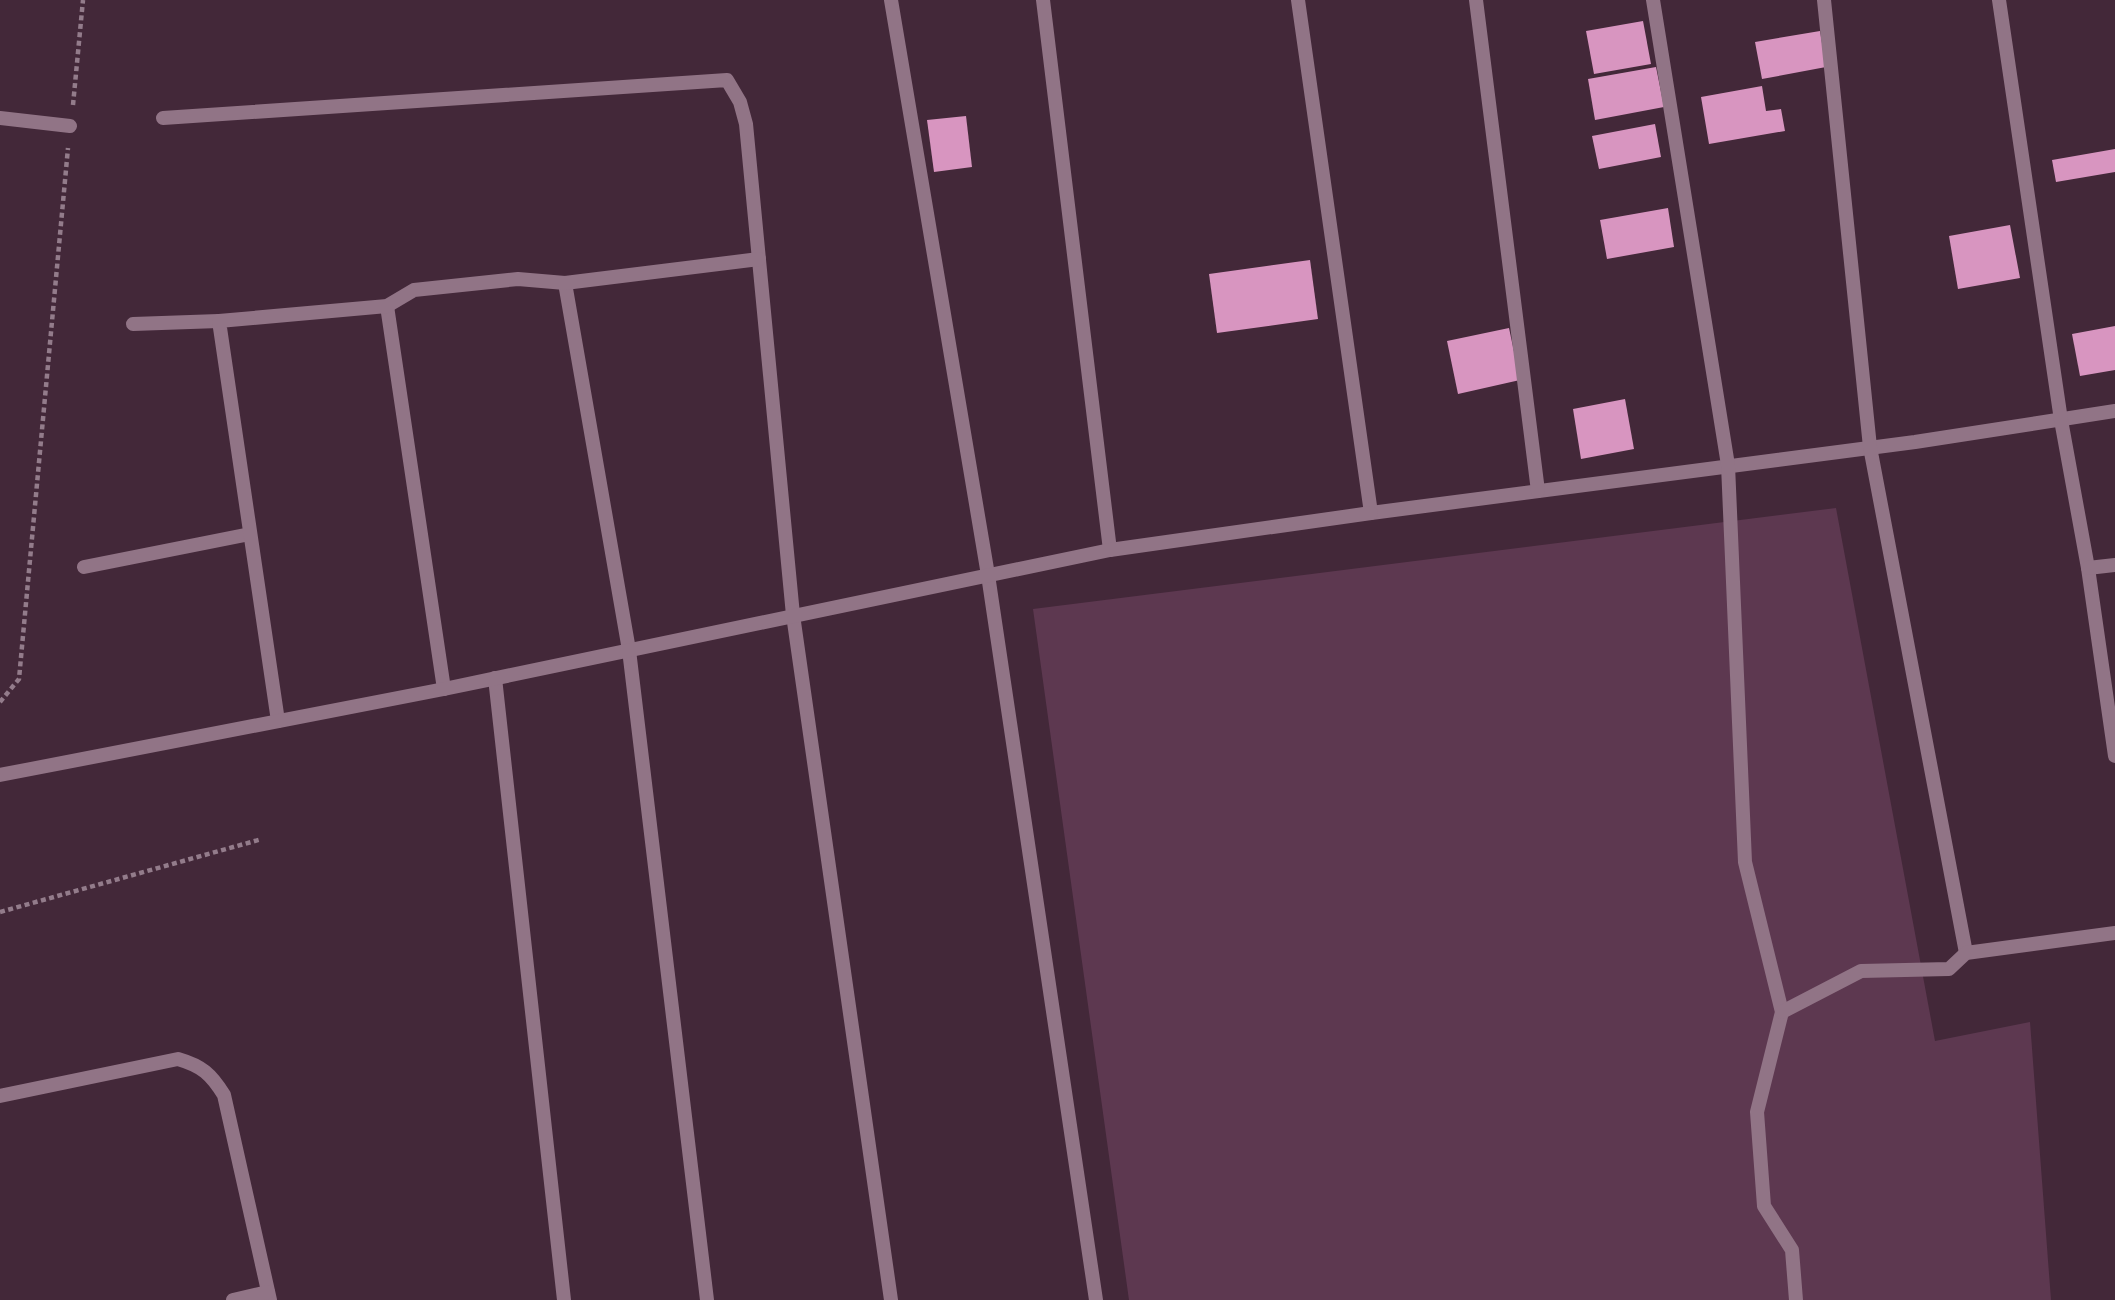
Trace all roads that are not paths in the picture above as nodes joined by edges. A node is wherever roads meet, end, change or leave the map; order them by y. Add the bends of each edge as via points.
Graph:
1 (891, 0) edge
2 (1043, 0) edge
3 (1298, 0) edge
4 (1476, 0) edge
5 (1653, 0) edge
6 (1824, 0) edge
7 (1999, 0) edge
8 (0, 118) edge
9 (163, 118) dead end
10 (70, 126) road end
11 (759, 259) junction
12 (565, 283) junction
13 (387, 306) junction
14 (219, 321) junction
15 (133, 324) dead end
16 (2115, 411) edge
17 (2062, 420) junction
18 (1870, 447) junction
19 (1728, 465) junction
20 (1538, 491) junction
21 (1371, 513) junction
22 (250, 534) junction
23 (1110, 550) junction
24 (2115, 565) edge
25 (84, 567) dead end
26 (2088, 568) junction
27 (988, 575) junction
28 (793, 615) junction
29 (629, 650) junction
30 (495, 678) junction
31 (444, 688) junction
32 (278, 721) junction
33 (2115, 756) edge
34 (0, 775) edge
35 (2115, 933) edge
36 (1966, 953) junction
37 (1782, 1012) junction
38 (0, 1096) edge
39 (269, 1296) edge
40 (233, 1300) edge
41 (564, 1300) edge
42 (707, 1300) edge
43 (891, 1300) edge
44 (1096, 1300) edge
45 (1796, 1300) edge

1 - 27 street
2 - 23 street
3 - 21 street
4 - 20 street
5 - 19 street
6 - 18 street
7 - 17 street
8 - 10 street
9 - 11 street via 727,80 746,124
11 - 12 street
11 - 28 street
12 - 13 street via 518,279 414,290
12 - 29 street
13 - 14 street
13 - 31 street
14 - 15 street
14 - 22 street
16 - 17 street
17 - 18 street
17 - 26 street
18 - 19 street
18 - 36 street
19 - 20 street
19 - 37 street via 1745,862
20 - 21 street
21 - 23 street
22 - 25 street
22 - 32 street
23 - 27 street
24 - 26 street
26 - 33 street
27 - 28 street
27 - 44 street
28 - 29 street
28 - 43 street
29 - 30 street
29 - 42 street
30 - 31 street
30 - 41 street
31 - 32 street
32 - 34 street
35 - 36 street
36 - 37 street via 1949,969 1861,971
37 - 45 street via 1757,1112 1764,1206 1791,1250
38 - 39 street via 178,1059 197,1064 214,1078 224,1095
39 - 40 street

